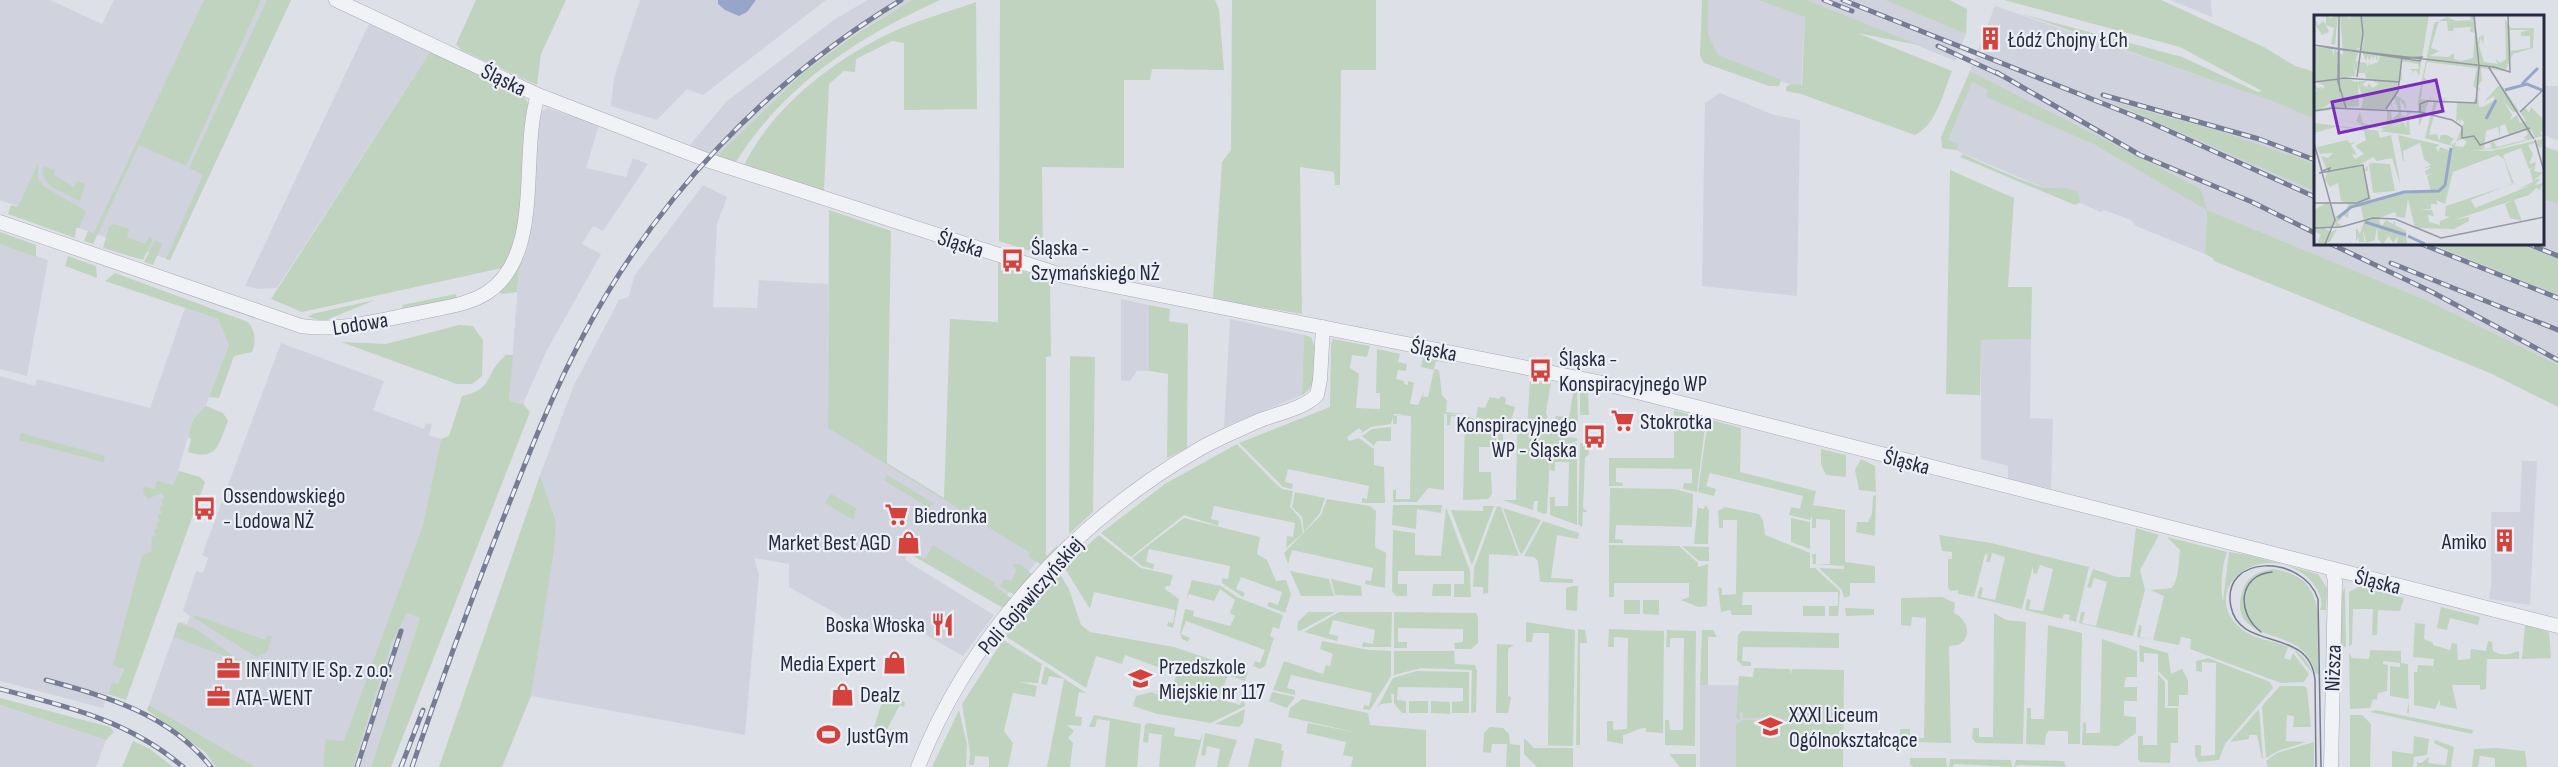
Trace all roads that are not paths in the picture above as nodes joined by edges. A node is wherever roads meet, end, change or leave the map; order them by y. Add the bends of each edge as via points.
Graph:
1 (336, 0) edge
2 (538, 95) junction
3 (0, 222) edge
4 (1323, 327) junction
5 (2333, 570) junction
6 (2558, 626) edge
7 (918, 767) edge
8 (2331, 767) edge

1 - 2 street, Śląska
2 - 3 street, Lodowa via 530,131 524,229 518,252 506,273 487,293 450,306 336,329 301,326
2 - 4 street, Śląska via 736,170 1064,276
4 - 5 street, Śląska via 1598,382
4 - 7 street, Poli Gojawiczyńskiej via 1317,395 1169,467 1067,548 977,654 937,724
5 - 6 street, Śląska
5 - 8 street, Niższa

